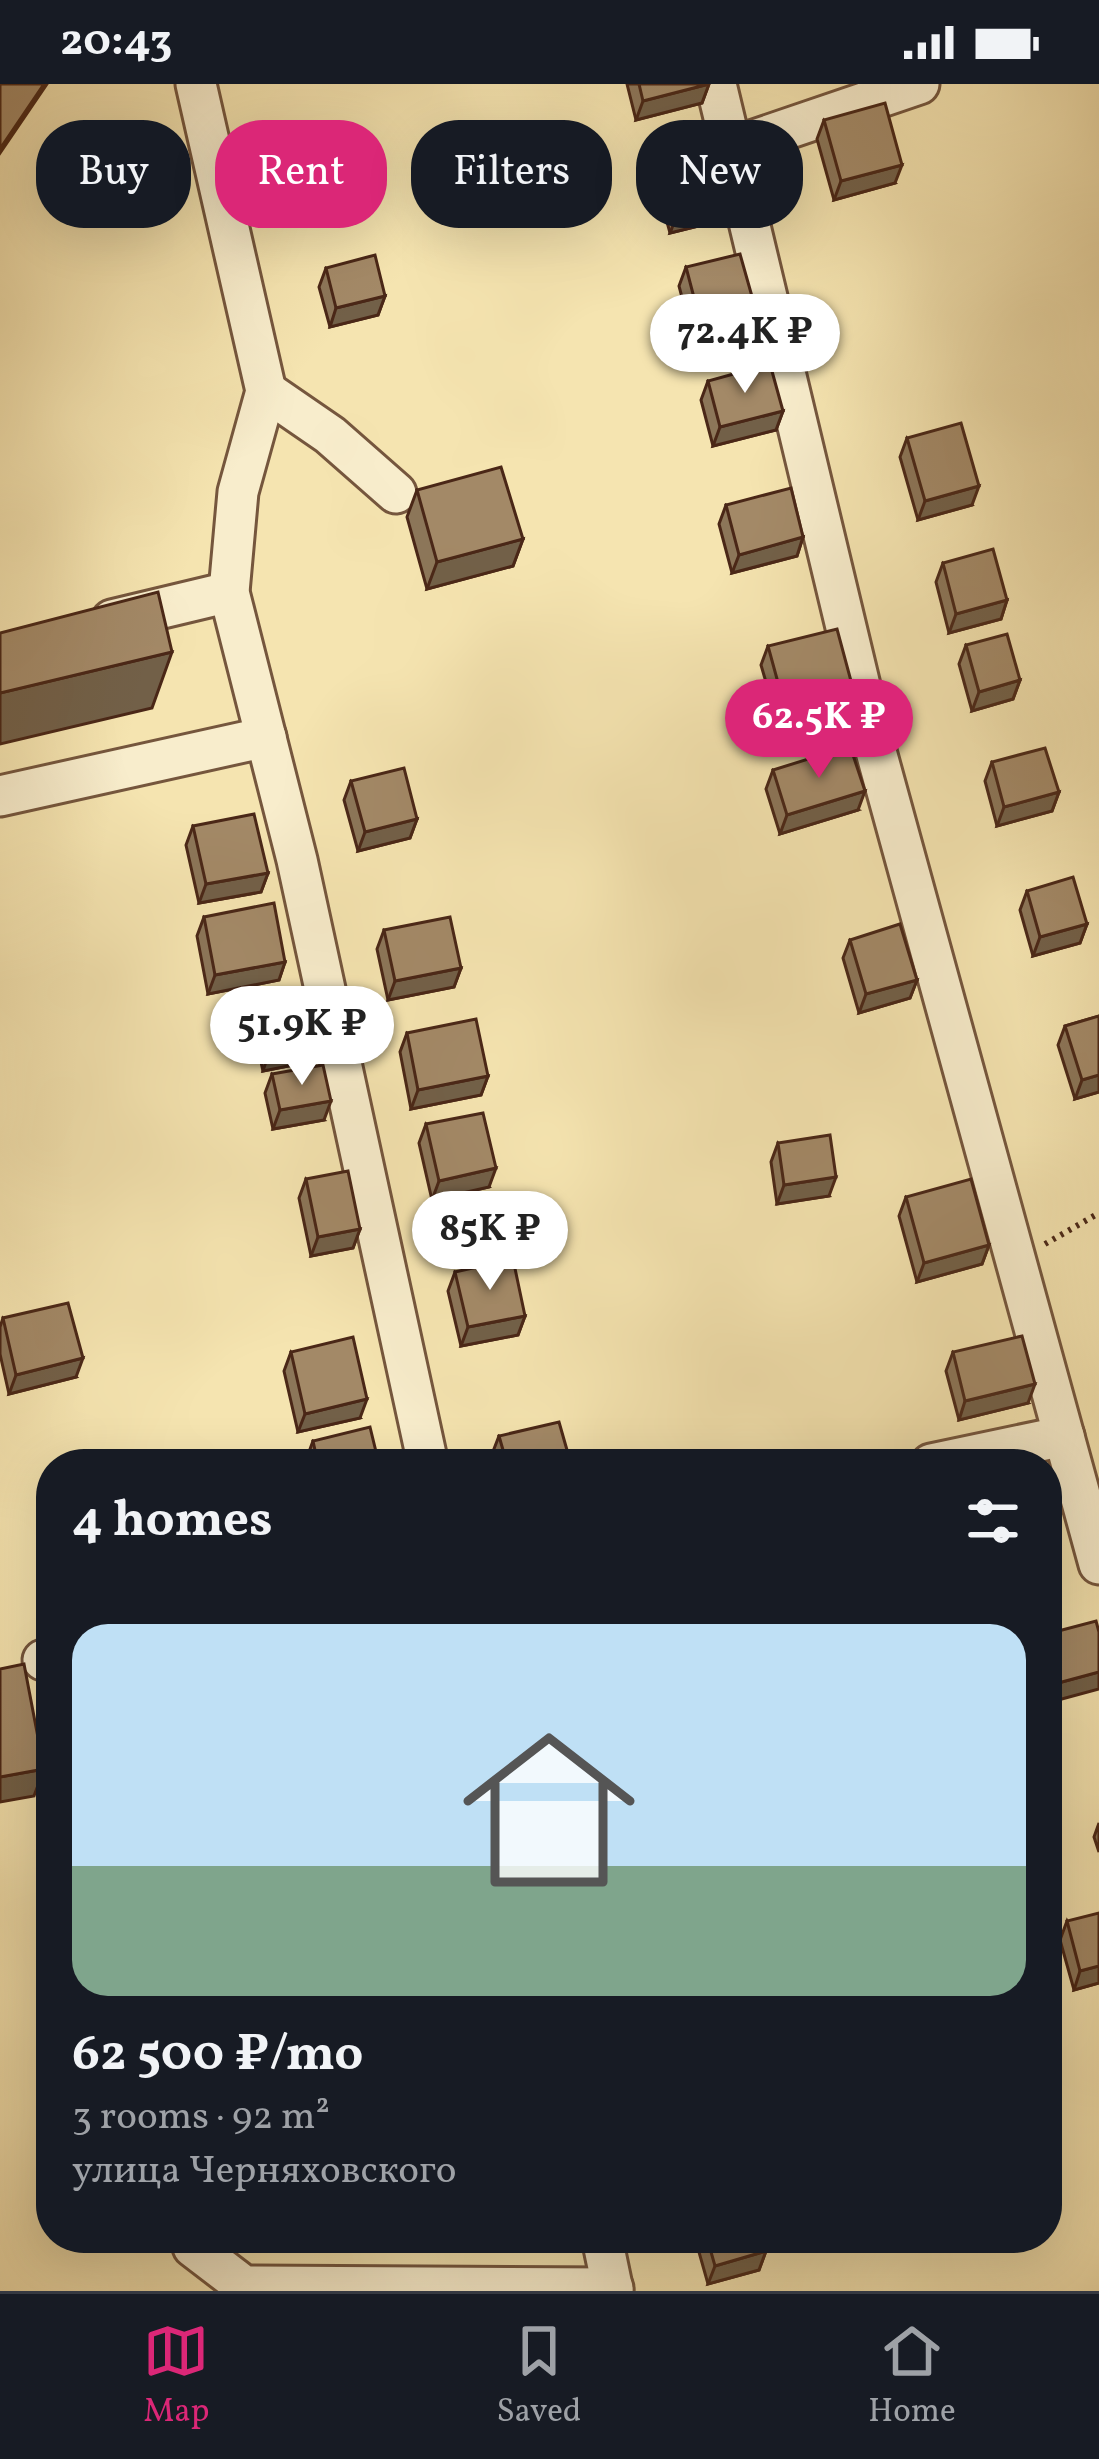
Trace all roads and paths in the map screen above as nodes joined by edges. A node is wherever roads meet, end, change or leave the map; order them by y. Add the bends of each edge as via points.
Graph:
1 (196, 84) edge
2 (716, 84) edge
3 (919, 84) edge
4 (724, 120) edge
5 (803, 123) edge
6 (750, 228) edge
7 (266, 391) junction
8 (396, 493) dead end
9 (229, 592) junction
10 (69, 630) edge
11 (266, 737) junction
12 (0, 796) edge
13 (1099, 1213) edge
14 (1015, 1258) junction
15 (1064, 1436) junction
16 (425, 1449) edge
17 (1002, 1449) edge
18 (1099, 1564) edge
19 (201, 2253) edge
20 (605, 2253) edge
21 (613, 2290) edge

1 - 7 street
2 - 4 street
3 - 5 street
6 - 14 street via 874,744
7 - 8 street
7 - 9 street via 238,493
9 - 10 street
9 - 11 street
11 - 12 street
11 - 16 street
13 - 14 path
14 - 15 street
15 - 17 street
15 - 18 street
19 - 21 street via 244,2286
20 - 21 street

